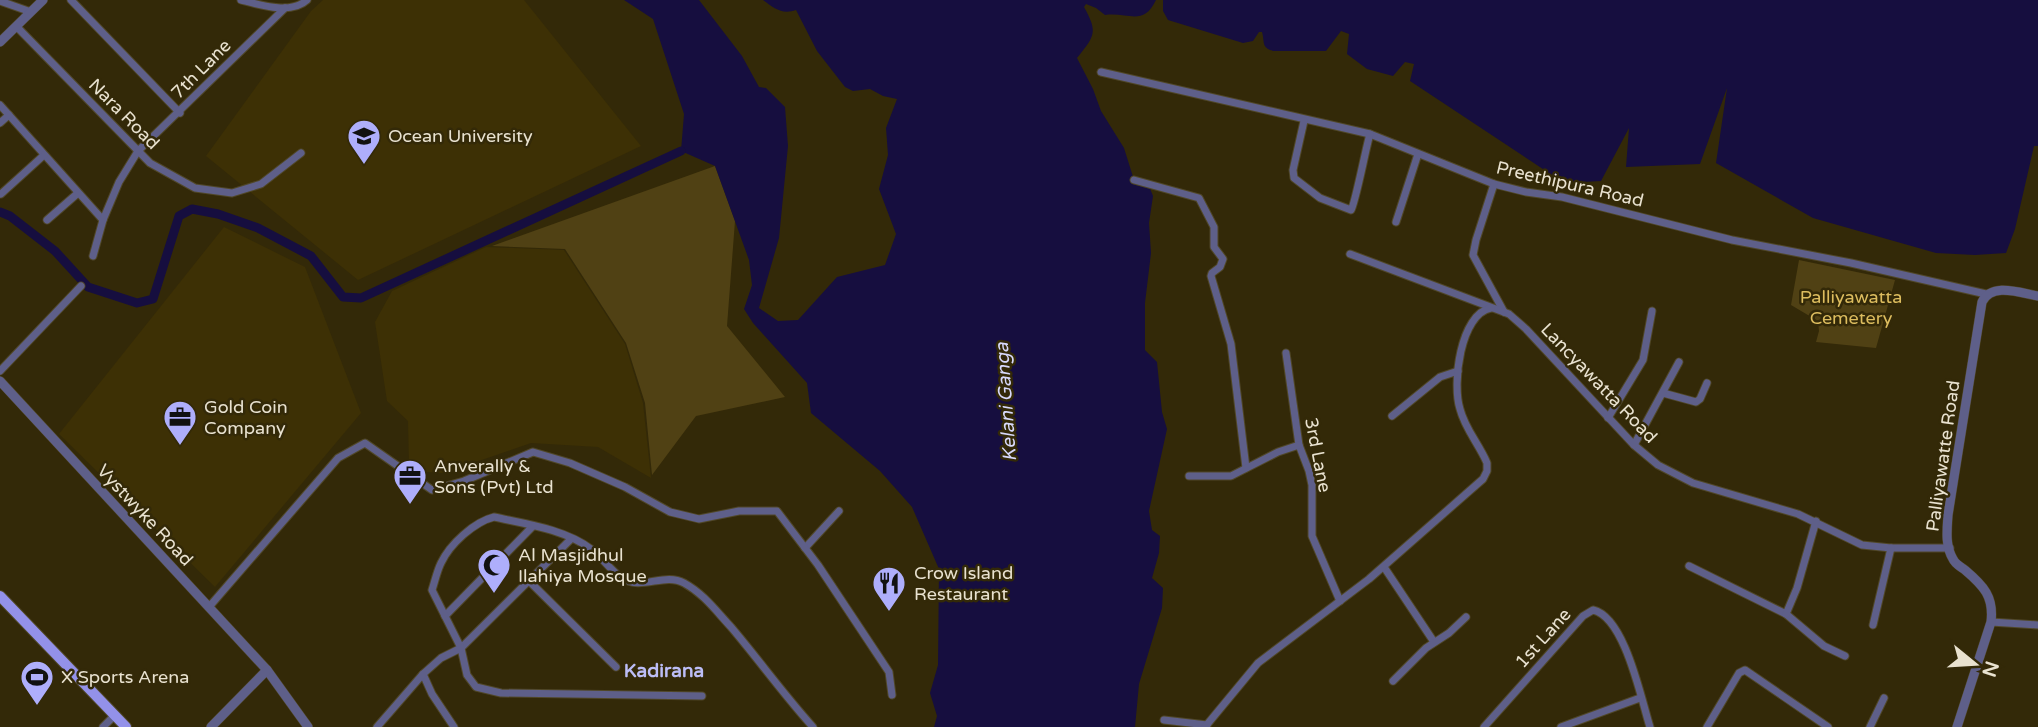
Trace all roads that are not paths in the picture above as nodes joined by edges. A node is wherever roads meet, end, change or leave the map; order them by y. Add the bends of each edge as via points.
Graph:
1 (43, 0) edge
2 (71, 0) edge
3 (244, 0) edge
4 (307, 0) edge
5 (0, 1) edge
6 (285, 8) junction
7 (31, 12) junction
8 (16, 26) junction
9 (0, 41) edge
10 (1101, 72) dead end
11 (0, 105) edge
12 (180, 113) junction
13 (9, 115) junction
14 (1304, 121) junction
15 (0, 123) edge
16 (1370, 134) junction
17 (138, 151) junction
18 (301, 153) dead end
19 (1418, 154) junction
20 (44, 155) junction
21 (1134, 180) dead end
22 (1494, 184) junction
23 (78, 193) junction
24 (1, 194) edge
25 (47, 220) dead end
26 (103, 220) junction
27 (1396, 222) dead end
28 (1350, 254) dead end
29 (93, 256) dead end
30 (81, 286) dead end
31 (1986, 294) junction
32 (2038, 296) edge
33 (1493, 307) junction
34 (1652, 311) dead end
35 (1504, 312) junction
36 (1286, 353) dead end
37 (1679, 362) dead end
38 (0, 371) edge
39 (1458, 371) junction
40 (0, 381) edge
41 (1707, 383) dead end
42 (1663, 393) junction
43 (1392, 416) dead end
44 (1608, 418) junction
45 (1299, 445) junction
46 (1634, 445) junction
47 (1246, 468) junction
48 (1189, 476) dead end
49 (839, 510) dead end
50 (1816, 521) junction
51 (533, 526) junction
52 (571, 539) junction
53 (805, 548) junction
54 (1891, 548) junction
55 (1950, 548) junction
56 (1689, 566) dead end
57 (1384, 567) junction
58 (529, 580) junction
59 (0, 597) edge
60 (1340, 601) junction
61 (209, 607) junction
62 (1786, 614) junction
63 (445, 616) junction
64 (1466, 617) dead end
65 (1990, 622) junction
66 (1872, 625) dead end
67 (2038, 625) edge
68 (1434, 642) junction
69 (461, 648) junction
70 (1845, 656) dead end
71 (616, 667) dead end
72 (267, 670) junction
73 (423, 674) junction
74 (1393, 681) dead end
75 (892, 695) dead end
76 (702, 696) dead end
77 (1640, 698) junction
78 (1884, 698) dead end
79 (114, 716) junction
80 (1164, 720) dead end
81 (1206, 726) edge
82 (103, 727) edge
83 (126, 727) edge
84 (211, 727) edge
85 (308, 727) edge
86 (377, 727) edge
87 (453, 727) edge
88 (813, 727) edge
89 (1484, 727) edge
90 (1561, 727) edge
91 (1650, 727) edge
92 (1707, 727) edge
93 (1828, 727) edge
94 (1870, 727) edge
95 (1957, 727) edge

1 - 7 street
2 - 12 street
3 - 6 street
4 - 6 street
5 - 7 street
6 - 12 street, 7th Lane
7 - 8 street
8 - 9 street
8 - 17 street, Nara Road
10 - 14 street, Preethipura Road
11 - 13 street
12 - 17 street, 7th Lane
13 - 15 street
13 - 20 street
14 - 16 street, Preethipura Road
14 - 16 street via 1294,178 1320,198 1351,210
16 - 19 street, Preethipura Road
17 - 18 street, Nara Road via 150,163 195,188 232,193 261,184
17 - 26 street, 7th Lane
19 - 22 street, Preethipura Road
19 - 27 street
20 - 23 street
20 - 24 street
21 - 47 street via 1199,198 1214,227 1213,242 1223,260 1211,276 1231,344
22 - 31 street, Preethipura Road
22 - 35 street via 1474,255
23 - 25 street
23 - 26 street
26 - 29 street, 7th Lane
28 - 33 street, Lancyawatta Road
30 - 38 street
31 - 32 street, Preethipura Road via 1993,290
31 - 55 street, Palliyawatte Road via 1948,515
33 - 35 street, Lancyawatta Road
33 - 39 street via 1479,314 1469,328
34 - 44 street via 1643,360
35 - 44 street, Lancyawatta Road via 1527,329
36 - 45 street, 3rd Lane
37 - 42 street
39 - 43 street via 1440,377
39 - 57 street via 1459,409 1487,463 1486,475
40 - 61 street, Vystwyke Road
41 - 42 street via 1696,402
42 - 46 street
44 - 46 street, Lancyawatta Road
45 - 47 street
45 - 60 street, 3rd Lane via 1312,485 1312,536
46 - 50 street, Lancyawatta Road via 1658,464 1703,487
47 - 48 street via 1225,477
49 - 53 street
50 - 54 street, Lancyawatta Road via 1862,545
50 - 62 street
51 - 52 street
51 - 63 street
51 - 63 street via 494,517 453,547 441,562 432,590
52 - 58 street
52 - 88 street via 590,548 621,578 639,584 674,579 701,594
53 - 61 street via 777,511 739,511 699,519 670,512 625,487 533,452 432,490 365,443 338,458
53 - 75 street via 889,672
54 - 55 street, Lancyawatta Road
54 - 66 street
55 - 65 street, Palliyawatte Road via 1953,561 1989,594
56 - 62 street
57 - 60 street
57 - 68 street
58 - 69 street
58 - 71 street
59 - 79 main road
60 - 81 street via 1258,663
61 - 72 street, Vystwyke Road
62 - 70 street via 1824,646
63 - 69 street
64 - 68 street
65 - 67 street
65 - 95 street, Palliyawatte Road
68 - 74 street
69 - 73 street via 441,657
69 - 76 street via 467,675 476,687 501,693
72 - 84 street
72 - 85 street, Vystwyke Road
73 - 86 street
73 - 87 street
77 - 89 street, 1st Lane via 1617,631 1593,610
77 - 90 street
77 - 91 street, 1st Lane
78 - 94 street
79 - 82 street
79 - 83 main road
80 - 81 street
92 - 93 street via 1745,670

